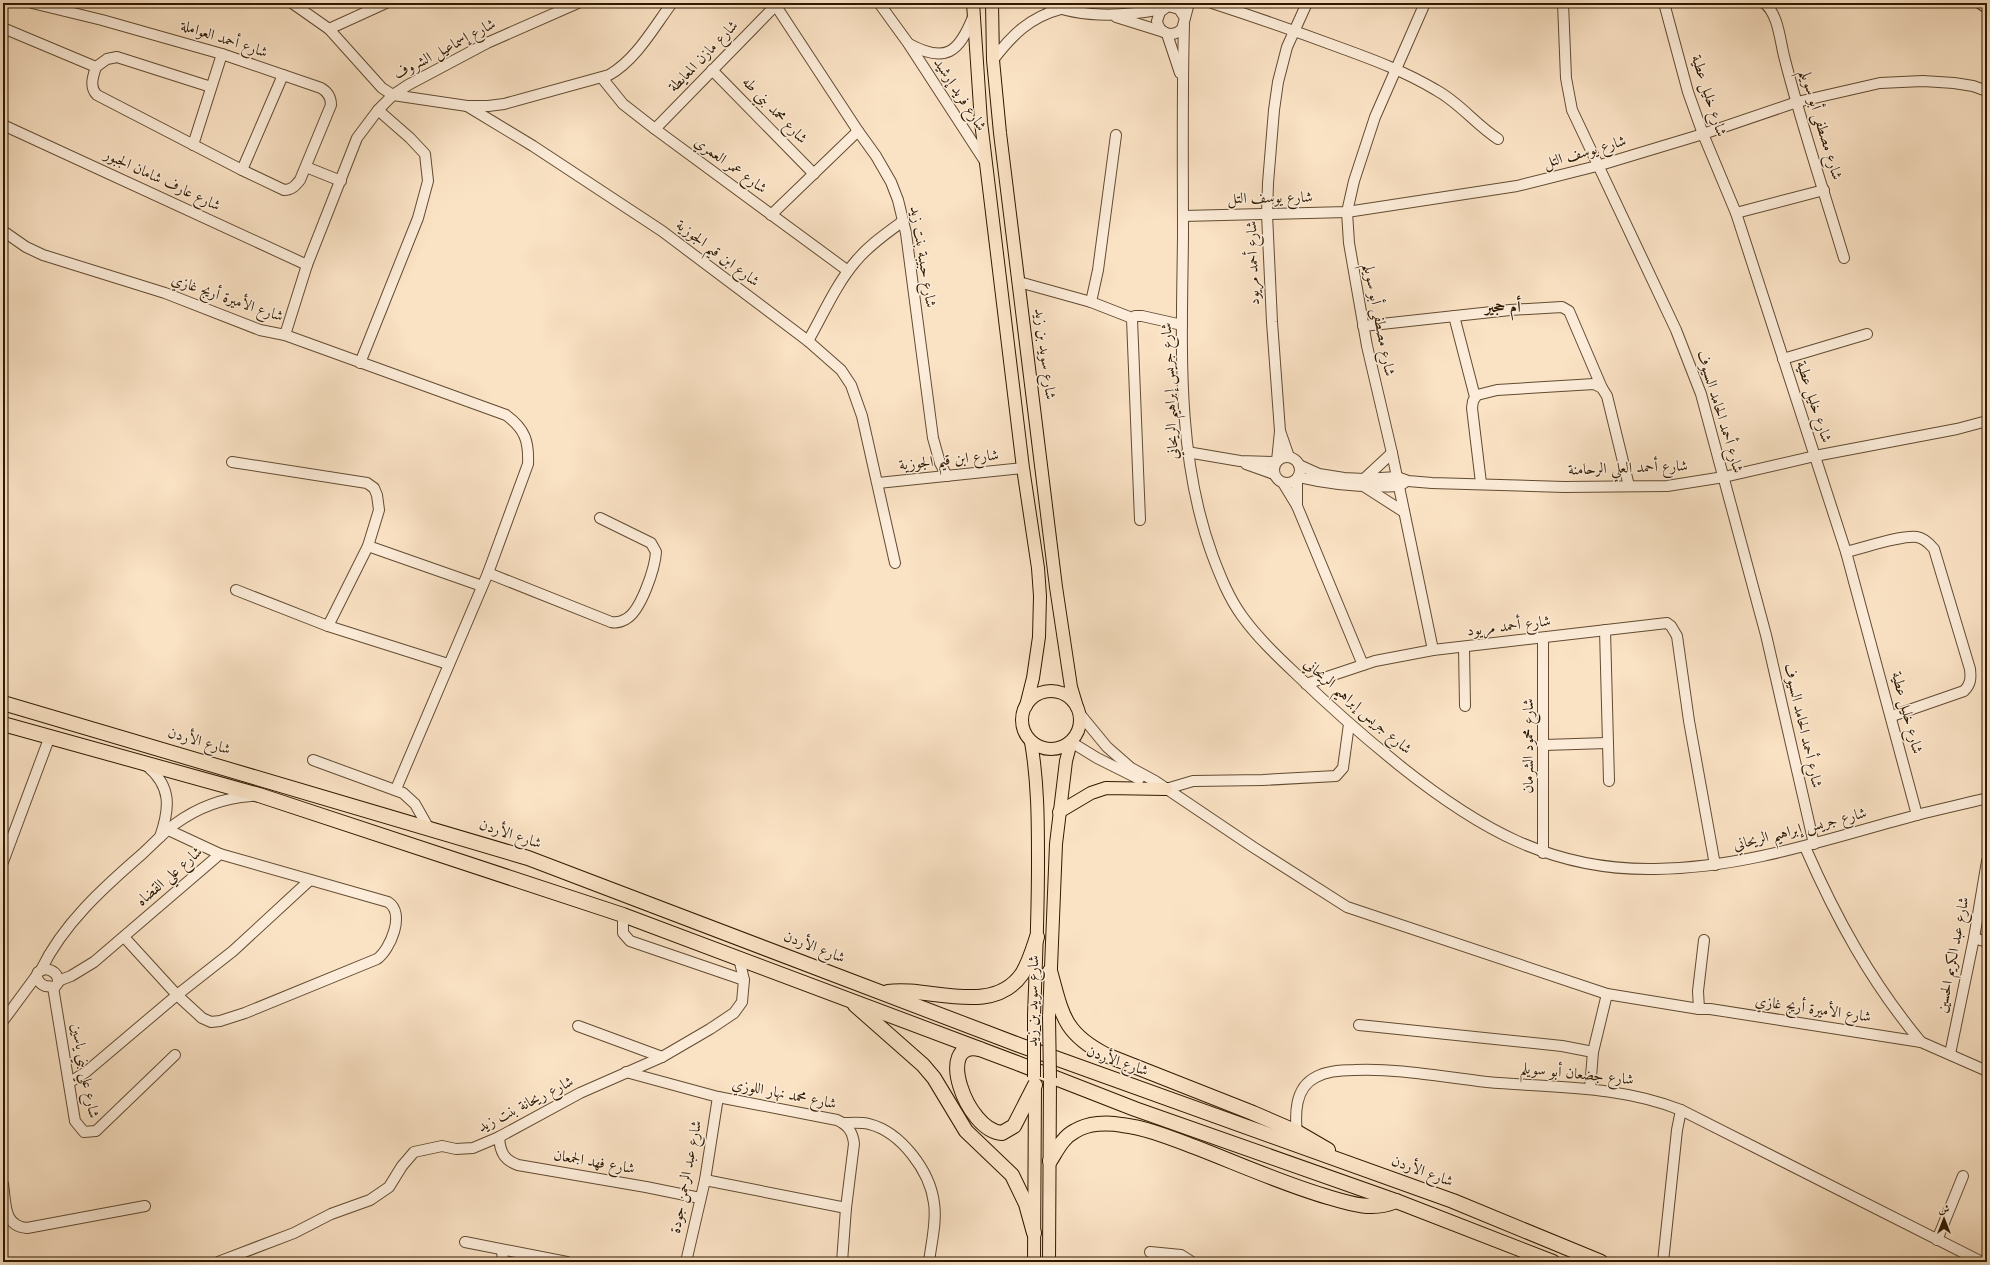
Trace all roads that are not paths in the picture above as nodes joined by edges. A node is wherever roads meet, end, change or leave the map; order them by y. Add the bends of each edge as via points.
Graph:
1 (32, 3) edge
2 (292, 3) edge
3 (386, 3) edge
4 (578, 3) edge
5 (672, 3) edge
6 (879, 3) edge
7 (973, 3) edge
8 (992, 3) edge
9 (1046, 3) edge
10 (1189, 3) edge
11 (1212, 3) edge
12 (1307, 3) edge
13 (1425, 3) edge
14 (1563, 3) edge
15 (1664, 3) edge
16 (1764, 3) edge
17 (1981, 3) edge
18 (775, 4) edge
19 (1167, 6) edge
20 (1987, 7) edge
21 (1061, 9) junction
22 (1111, 15) junction
23 (973, 16) junction
24 (1184, 21) junction
25 (3, 28) edge
26 (329, 29) junction
27 (1294, 30) junction
28 (1165, 33) junction
29 (908, 43) junction
30 (222, 54) junction
31 (993, 60) junction
32 (96, 67) junction
33 (1396, 68) junction
34 (712, 70) junction
35 (283, 75) junction
36 (602, 78) junction
37 (1182, 81) junction
38 (212, 88) junction
39 (1987, 91) edge
40 (393, 95) junction
41 (1797, 102) junction
42 (467, 106) junction
43 (378, 110) junction
44 (3, 125) edge
45 (655, 130) junction
46 (858, 131) junction
47 (1703, 134) junction
48 (1116, 135) dead end
49 (1498, 138) dead end
50 (193, 145) junction
51 (986, 163) junction
52 (1597, 166) junction
53 (306, 167) junction
54 (242, 170) junction
55 (814, 174) junction
56 (341, 182) junction
57 (1824, 190) junction
58 (1348, 212) junction
59 (1736, 213) junction
60 (1267, 214) junction
61 (771, 215) junction
62 (1183, 216) junction
63 (903, 221) junction
64 (3, 230) edge
65 (1844, 258) dead end
66 (307, 265) junction
67 (848, 271) junction
68 (1018, 282) junction
69 (1091, 302) junction
70 (1454, 316) junction
71 (1132, 318) junction
72 (1182, 325) junction
73 (1363, 326) junction
74 (1867, 334) dead end
75 (285, 335) junction
76 (808, 341) junction
77 (1783, 359) junction
78 (360, 363) junction
79 (1602, 388) junction
80 (1475, 397) junction
81 (1987, 421) edge
82 (1280, 431) junction
83 (1187, 452) junction
84 (1392, 453) junction
85 (1815, 456) junction
86 (1289, 457) junction
87 (1240, 461) junction
88 (1276, 461) junction
89 (232, 462) dead end
90 (1299, 465) junction
91 (1023, 468) junction
92 (1274, 474) junction
93 (947, 476) junction
94 (1724, 477) junction
95 (1297, 478) junction
96 (1397, 482) junction
97 (878, 483) junction
98 (1283, 483) junction
99 (1365, 483) junction
100 (1481, 483) junction
101 (1630, 486) junction
102 (1297, 506) junction
103 (1404, 512) junction
104 (600, 518) dead end
105 (1140, 520) dead end
106 (368, 546) junction
107 (1846, 552) junction
108 (895, 563) dead end
109 (488, 573) junction
110 (482, 586) junction
111 (236, 590) dead end
112 (328, 626) junction
113 (1605, 630) junction
114 (1543, 639) junction
115 (1464, 648) junction
116 (1433, 650) junction
117 (448, 664) junction
118 (1363, 665) junction
119 (1306, 684) junction
120 (3, 703) edge
121 (1026, 706) junction
122 (1465, 706) dead end
123 (1078, 710) junction
124 (1892, 716) junction
125 (3, 724) edge
126 (1349, 724) junction
127 (50, 736) junction
128 (1031, 742) junction
129 (1070, 742) junction
130 (1607, 744) junction
131 (1544, 745) junction
132 (313, 760) dead end
133 (145, 764) junction
134 (1609, 780) dead end
135 (396, 789) junction
136 (1166, 789) junction
137 (259, 795) junction
138 (1987, 798) edge
139 (1059, 812) junction
140 (1917, 815) junction
141 (428, 827) junction
142 (164, 832) junction
143 (1809, 846) junction
144 (1543, 853) junction
145 (220, 854) junction
146 (3, 862) edge
147 (1987, 862) edge
148 (1715, 865) junction
149 (310, 880) junction
150 (623, 915) junction
151 (124, 937) junction
152 (1037, 937) junction
153 (1974, 938) junction
154 (1704, 940) dead end
155 (1987, 942) edge
156 (739, 958) junction
157 (1050, 971) junction
158 (39, 972) junction
159 (744, 980) junction
160 (56, 984) junction
161 (882, 992) junction
162 (1607, 994) junction
163 (177, 995) junction
164 (848, 999) junction
165 (1699, 1009) junction
166 (3, 1021) edge
167 (1359, 1025) dead end
168 (578, 1026) dead end
169 (1921, 1042) junction
170 (982, 1050) junction
171 (1593, 1052) junction
172 (1950, 1054) junction
173 (175, 1055) dead end
174 (662, 1057) junction
175 (1987, 1071) edge
176 (626, 1072) junction
177 (1035, 1081) junction
178 (70, 1082) junction
179 (1590, 1088) junction
180 (718, 1097) junction
181 (1681, 1110) junction
182 (844, 1123) junction
183 (1297, 1132) junction
184 (499, 1137) junction
185 (1298, 1146) junction
186 (1050, 1161) junction
187 (1381, 1176) junction
188 (1963, 1176) dead end
189 (704, 1180) junction
190 (3, 1184) edge
191 (700, 1198) junction
192 (1396, 1201) junction
193 (145, 1206) dead end
194 (846, 1208) junction
195 (1034, 1233) junction
196 (1937, 1240) junction
197 (465, 1242) dead end
198 (502, 1250) junction
199 (1150, 1252) dead end
200 (218, 1262) edge
201 (503, 1262) edge
202 (567, 1262) edge
203 (686, 1262) edge
204 (842, 1262) edge
205 (929, 1262) edge
206 (1034, 1262) edge
207 (1050, 1262) edge
208 (1192, 1262) edge
209 (1553, 1262) edge
210 (1600, 1262) edge
211 (1663, 1262) edge
212 (1982, 1262) edge

1 - 30 street, شارع أحمد العواملة
2 - 26 street
3 - 26 street
4 - 40 street, شارع إسماعيل الشروف via 488,43
5 - 36 street via 624,64
6 - 29 street, شارع فريد إرشيد
7 - 23 main road
8 - 31 main road, شارع سويد بن زيد
9 - 21 street
10 - 24 street, شارع جريس إبراهيم الريحاني
11 - 27 street
12 - 27 street, شارع أحمد مريود
13 - 33 street, شارع مصطفى أبو سويلم
14 - 52 street, شارع أحمد الحامد السيوف via 1568,94
15 - 47 street, شارع خليل عطية via 1688,92
16 - 41 street, شارع مصطفى أبو سويلم via 1774,19
17 - 20 main road
18 - 34 street, شارع مازن المعايطة
18 - 46 street, شارع حبيبة بنت زيد
19 - 22 street
19 - 24 street via 1179,9
19 - 28 street via 1158,14 1157,21
21 - 22 street
21 - 31 street via 1042,15 1023,26
22 - 28 street
23 - 29 street, شارع فريد إرشيد via 963,40 946,52 930,54
23 - 51 main road via 980,122
24 - 28 street via 1177,33
24 - 37 street, شارع جريس إبراهيم الريحاني
25 - 32 street
26 - 40 street via 382,88
27 - 33 street
27 - 60 street, شارع أحمد مريود via 1282,63 1274,110
28 - 37 street, شارع جريس إبراهيم الريحاني via 1176,57
29 - 51 street, شارع فريد إرشيد
30 - 35 street, شارع أحمد العواملة
30 - 38 street
31 - 68 main road, شارع سويد بن زيد
32 - 38 street via 107,59 117,57
32 - 50 street, شارع أحمد العواملة via 92,86 97,95
33 - 49 street via 1457,103 1484,130
33 - 58 street, شارع مصطفى أبو سويلم via 1364,148
34 - 45 street, شارع مازن المعايطة
34 - 55 street, شارع محمد بني طه
35 - 53 street, شارع أحمد العواملة via 320,88 330,97 331,105
35 - 54 street
36 - 42 street via 504,104
36 - 45 street, شارع عمر العمري via 623,104
37 - 62 street, شارع جريس إبراهيم الريحاني
38 - 50 street
39 - 41 street, شارع يوسف التل via 1954,83 1897,82 1868,85
40 - 42 street
40 - 43 street, شارع الأميرة أريج غازي
41 - 47 street, شارع يوسف التل
41 - 57 street, شارع مصطفى أبو سويلم
42 - 76 street, شارع ابن قيم الجوزية via 662,231
43 - 56 street, شارع الأميرة أريج غازي via 357,138
43 - 78 street via 425,154 428,181 418,218
44 - 66 street, شارع عارف شامان الجبور
45 - 61 street, شارع عمر العمري
46 - 55 street
46 - 63 street, شارع حبيبة بنت زيد via 891,182
47 - 52 street, شارع يوسف التل
47 - 59 street, شارع خليل عطية
48 - 69 street via 1098,270
50 - 54 street, شارع أحمد العواملة
51 - 91 main road
52 - 58 street, شارع يوسف التل via 1517,186
52 - 94 street, شارع أحمد الحامد السيوف via 1688,358
53 - 54 street, شارع أحمد العواملة via 300,180 290,190 277,188
53 - 56 street
55 - 61 street
56 - 66 street, شارع الأميرة أريج غازي
57 - 59 street
57 - 65 street, شارع مصطفى أبو سويلم
58 - 60 street, شارع يوسف التل
58 - 73 street, شارع مصطفى أبو سويلم via 1349,243
59 - 77 street, شارع خليل عطية
60 - 62 street, شارع يوسف التل
60 - 82 street, شارع أحمد مريود
61 - 67 street, شارع عمر العمري
62 - 72 street, شارع جريس إبراهيم الريحاني
63 - 67 street via 874,243
63 - 93 street, شارع حبيبة بنت زيد via 933,438 940,463
64 - 75 street, شارع الأميرة أريج غازي via 26,247 43,255 165,293 260,330
66 - 75 street, شارع الأميرة أريج غازي
67 - 76 street
68 - 69 street
68 - 123 main road, شارع سويد بن زيد via 1060,610 1071,687
69 - 71 street
70 - 73 street
70 - 79 street via 1556,306 1569,311
70 - 80 street
71 - 72 street via 1142,316
71 - 105 street
72 - 83 street, شارع جريس إبراهيم الريحاني
73 - 84 street, شارع مصطفى أبو سويلم
74 - 77 street
75 - 78 street
76 - 97 street, شارع ابن قيم الجوزية via 841,370 851,385 862,416
77 - 85 street, شارع خليل عطية
78 - 109 street via 506,415 517,423 524,434 529,449 528,464
79 - 80 street via 1594,384 1515,388 1485,392
79 - 101 street via 1607,396
80 - 100 street via 1472,408
81 - 85 street, شارع أحمد العلي الرحامنة
82 - 86 street, شارع أحمد مريود
82 - 88 street, شارع أحمد مريود
83 - 87 street
83 - 119 street, شارع جريس إبراهيم الريحاني via 1197,506 1220,576 1243,618
84 - 96 street, شارع مصطفى أبو سويلم
84 - 99 street
85 - 94 street, شارع أحمد العلي الرحامنة
85 - 107 street, شارع خليل عطية
86 - 88 street via 1282,457
86 - 90 street
87 - 88 street
87 - 92 street
88 - 92 street
89 - 106 street via 367,483 374,488 379,510
90 - 95 street
90 - 99 street, شارع أحمد العلي الرحامنة via 1319,474
91 - 93 street, شارع ابن قيم الجوزية
91 - 121 main road via 1040,596 1037,651
92 - 98 street via 1277,480
93 - 97 street, شارع ابن قيم الجوزية
94 - 101 street, شارع أحمد العلي الرحامنة via 1678,485
94 - 143 street, شارع أحمد الحامد السيوف via 1766,635
95 - 98 street via 1289,483
95 - 99 street, شارع أحمد العلي الرحامنة via 1337,485
95 - 102 street
96 - 99 street, شارع أحمد العلي الرحامنة
96 - 100 street, شارع أحمد العلي الرحامنة
96 - 103 street, شارع مصطفى أبو سويلم
97 - 108 street, شارع ابن قيم الجوزية
98 - 102 street
99 - 103 street, شارع أحمد العلي الرحامنة
100 - 101 street, شارع أحمد العلي الرحامنة via 1564,487
102 - 118 street
103 - 116 street, شارع مصطفى أبو سويلم
104 - 109 street via 651,543 656,552 638,605 627,619 611,622
106 - 110 street
106 - 112 street
107 - 124 street, شارع خليل عطية
107 - 124 street via 1906,537 1926,540 1934,549 1970,669 1969,686 1964,691
109 - 110 street
110 - 117 street
111 - 112 street
112 - 117 street
113 - 114 street, شارع أحمد مريود
113 - 130 street
113 - 148 street, شارع أحمد مريود via 1660,623 1671,626 1676,636
114 - 115 street, شارع أحمد مريود
114 - 131 street, شارع محمود الشرمان
115 - 116 street, شارع أحمد مريود
115 - 122 street
116 - 118 street, شارع أحمد مريود
117 - 135 street
118 - 119 street, شارع أحمد مريود
119 - 126 street, شارع جريس إبراهيم الريحاني
120 - 141 highway, شارع الأردن
121 - 123 main road via 1039,694 1056,692 1068,697
121 - 128 main road via 1022,721
123 - 129 main road via 1078,731
123 - 136 street via 1106,748 1120,760
124 - 140 street, شارع خليل عطية
125 - 127 highway
126 - 136 street via 1343,768 1336,776 1193,781
126 - 144 street, شارع جريس إبراهيم الريحاني via 1462,811 1503,835
127 - 133 highway
127 - 146 street
128 - 129 main road via 1047,749 1055,749
128 - 152 main road, شارع سويد بن زيد via 1035,765 1038,823
129 - 136 street via 1132,776
129 - 139 main road, شارع سويد بن زيد
130 - 131 street
130 - 134 street
131 - 144 street, شارع محمود الشرمان
132 - 135 street
133 - 137 highway
133 - 142 street via 155,772 167,796
135 - 141 street via 412,801
136 - 139 main road via 1106,788 1091,793
136 - 162 street, شارع الأميرة أريج غازي via 1347,907
137 - 142 street via 230,798 215,803
137 - 150 highway
138 - 140 street, شارع جريس إبراهيم الريحاني
139 - 157 main road, شارع سويد بن زيد
140 - 143 street, شارع جريس إبراهيم الريحاني
141 - 161 highway, شارع الأردن via 528,858
142 - 145 street
142 - 158 street via 116,877 62,934
143 - 148 street, شارع جريس إبراهيم الريحاني
143 - 169 street, شارع أحمد الحامد السيوف via 1832,905 1866,968 1893,1008
144 - 148 street, شارع جريس إبراهيم الريحاني via 1608,867 1652,869
145 - 149 street, شارع علي القضاه
145 - 151 street, شارع علي القضاه
147 - 153 street, شارع عبد الكريم الحسين
149 - 163 street via 233,951
149 - 163 street, شارع علي القضاه via 388,902 395,909 397,920 388,947 377,959 215,1022 206,1021
150 - 156 highway
150 - 159 street via 623,933 630,941
151 - 160 street, شارع علي القضاه via 80,971
151 - 163 street
152 - 161 highway via 1021,974 1011,986 993,994 968,997 906,991
152 - 177 main road, شارع سويد بن زيد, bridge
153 - 155 street
153 - 172 street, شارع عبد الكريم الحسين
154 - 165 street via 1698,990
156 - 159 street, شارع ريحانة بنت زيد
156 - 164 highway
157 - 183 highway via 1065,1020 1086,1044 1106,1055
157 - 186 main road, شارع سويد بن زيد, bridge
158 - 160 street via 42,985
158 - 160 street via 52,970 57,975
158 - 166 street
159 - 174 street, شارع ريحانة بنت زيد via 742,1002 734,1013
160 - 178 street, شارع علي بني ياسين
161 - 185 highway, شارع الأردن via 1034,1051
162 - 165 street, شارع الأميرة أريج غازي
162 - 171 street
163 - 178 street via 86,1072
164 - 170 highway
164 - 195 highway via 923,1064 966,1131 1012,1175 1026,1204
165 - 169 street, شارع الأميرة أريج غازي
167 - 171 street via 1562,1046
168 - 174 street
169 - 172 street, شارع الأميرة أريج غازي
170 - 177 highway via 974,1048 963,1053 956,1063 957,1071 961,1091 970,1108 982,1123 993,1131 1002,1133 1014,1126
170 - 192 highway via 1191,1130
171 - 179 street
172 - 175 street, شارع الأميرة أريج غازي
173 - 178 street, شارع علي بني ياسين via 96,1132 84,1132 75,1121
174 - 176 street, شارع ريحانة بنت زيد
176 - 180 street, شارع محمد نهار اللوزي
176 - 184 street, شارع ريحانة بنت زيد via 580,1093
177 - 195 main road, شارع سويد بن زيد
179 - 181 street, شارع جضعان أبو سويلم via 1629,1094
179 - 183 street, شارع جضعان أبو سويلم via 1485,1082 1381,1069 1339,1070 1316,1077 1303,1088 1298,1101
180 - 182 street, شارع محمد نهار اللوزي
180 - 189 street, شارع عبد الرحمن جودة
181 - 196 street, شارع جضعان أبو سويلم
181 - 211 street
182 - 194 street, شارع محمد نهار اللوزي via 854,1136
182 - 205 street via 868,1124 890,1133 913,1154 934,1204
183 - 185 street, شارع جضعان أبو سويلم
183 - 187 highway
184 - 191 street, شارع فهد الجمعان via 505,1158 518,1165
184 - 200 street, شارع ريحانة بنت زيد via 473,1148 456,1149 442,1146 414,1152 389,1187 370,1200
185 - 187 highway, شارع الأردن
186 - 192 highway via 1074,1131 1097,1124 1121,1124 1170,1138 1340,1201 1374,1207 1386,1206
186 - 207 main road, شارع سويد بن زيد
187 - 210 highway, شارع الأردن via 1453,1201
188 - 196 street
189 - 191 street, شارع عبد الرحمن جودة
189 - 194 street
190 - 193 street via 8,1217 18,1228
191 - 203 street, شارع عبد الرحمن جودة
192 - 209 highway
194 - 204 street, شارع محمد نهار اللوزي
195 - 206 main road, شارع سويد بن زيد
196 - 212 street, شارع جضعان أبو سويلم
197 - 198 street
198 - 201 street
198 - 202 street
199 - 208 street via 1181,1255

